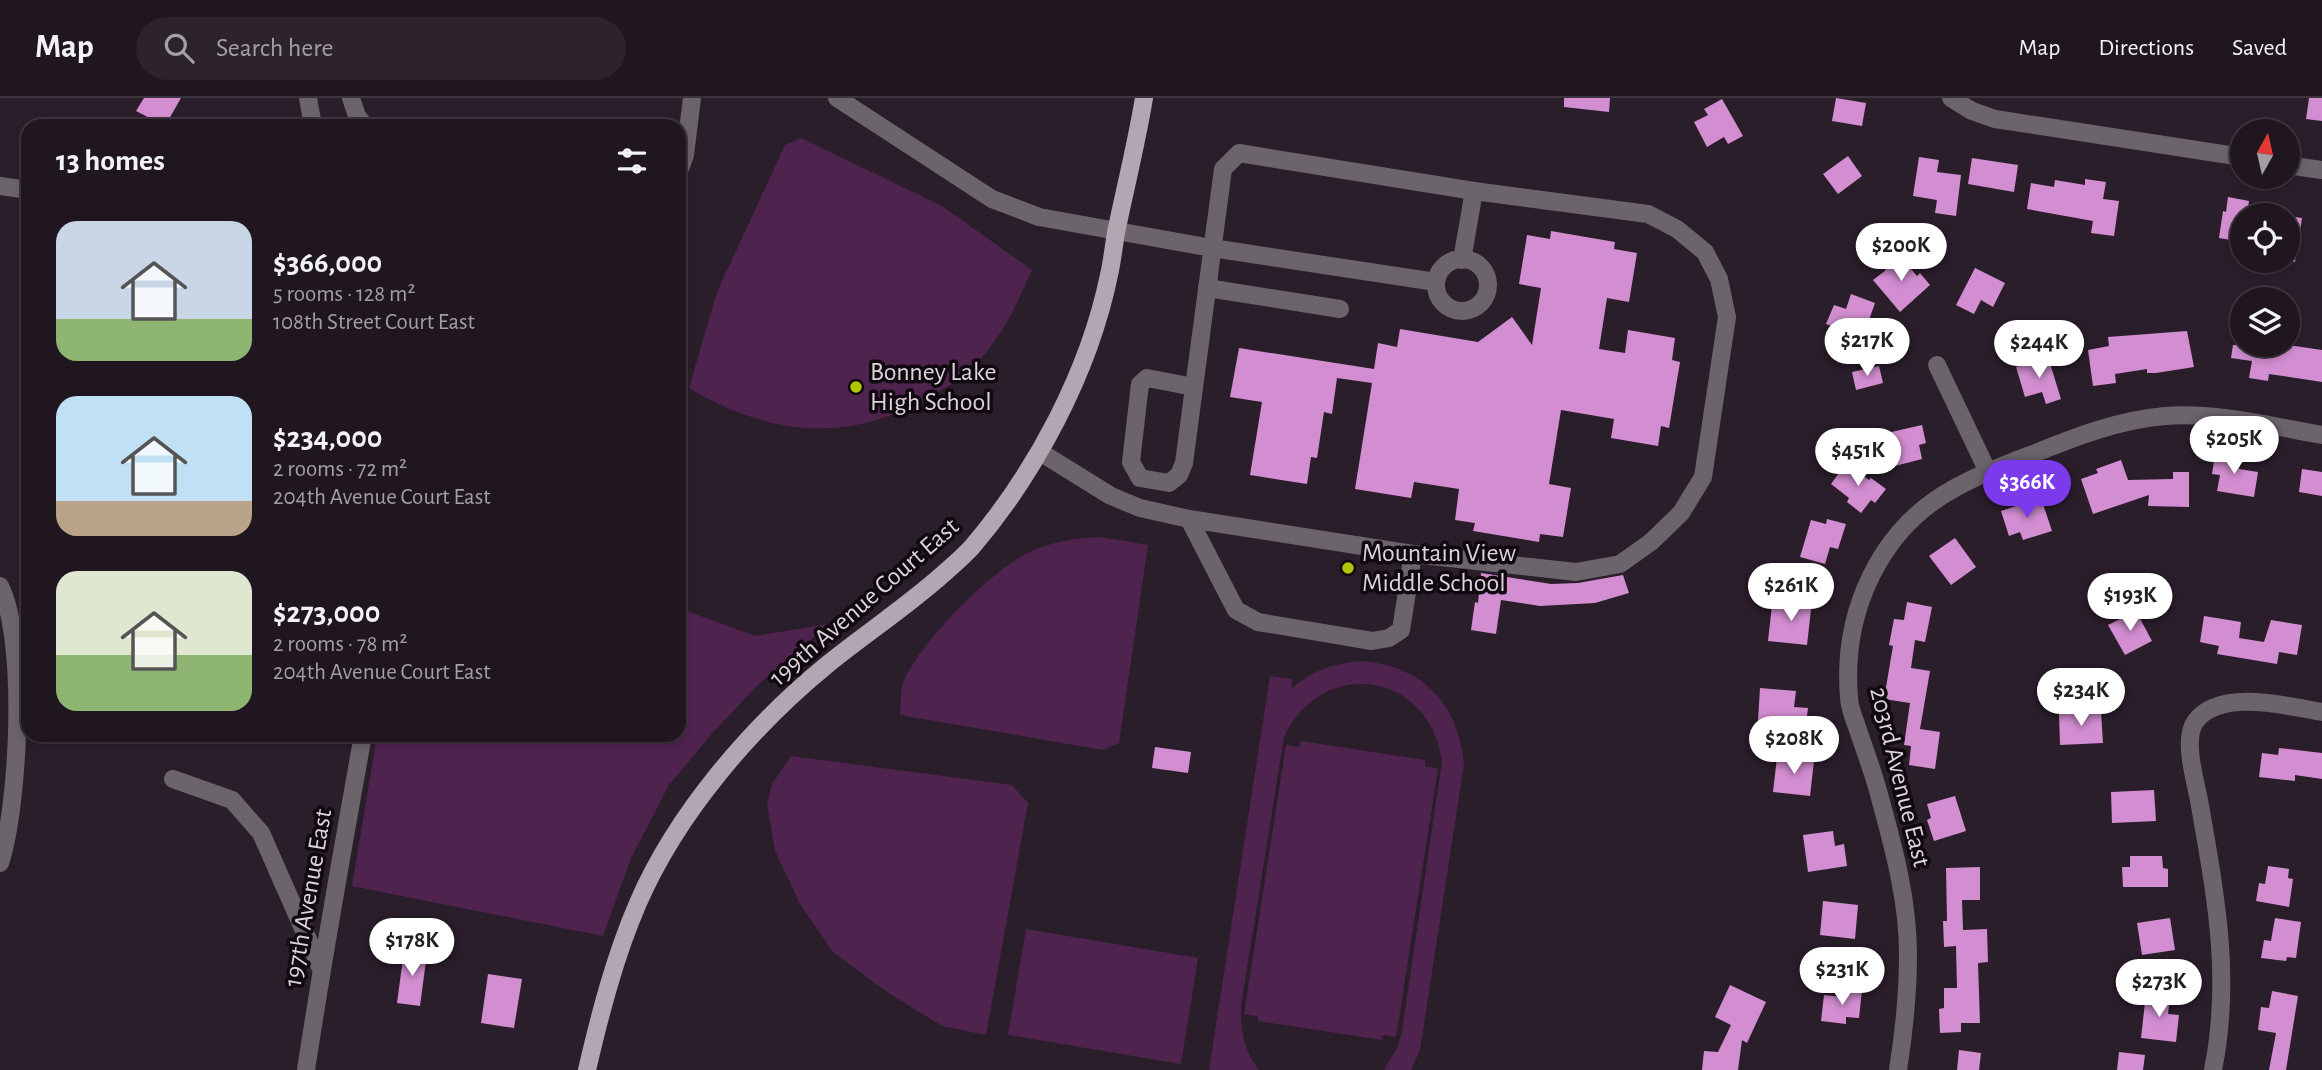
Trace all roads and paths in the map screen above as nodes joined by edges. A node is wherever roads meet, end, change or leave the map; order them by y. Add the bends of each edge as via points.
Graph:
1 (308, 98) edge
2 (351, 98) edge
3 (692, 98) edge
4 (837, 98) edge
5 (1144, 98) edge
6 (1951, 98) edge
7 (312, 119) edge
8 (359, 119) edge
9 (686, 147) edge
10 (2230, 155) edge
11 (2300, 166) edge
12 (2322, 170) edge
13 (0, 186) edge
14 (21, 189) edge
15 (1474, 191) junction
16 (1116, 232) junction
17 (1212, 248) junction
18 (1462, 260) junction
19 (1436, 282) junction
20 (1207, 288) junction
21 (1340, 309) dead end
22 (1937, 366) dead end
23 (1194, 387) junction
24 (2322, 435) edge
25 (1040, 452) junction
26 (1988, 472) junction
27 (1189, 519) junction
28 (1413, 554) junction
29 (0, 586) edge
30 (2322, 712) edge
31 (362, 742) edge
32 (173, 779) dead end
33 (0, 863) edge
34 (321, 970) junction
35 (306, 1070) edge
36 (587, 1070) edge
37 (1898, 1070) edge
38 (2213, 1070) edge

1 - 7 street
2 - 8 street
3 - 9 street
4 - 16 street via 992,200 1039,217
5 - 16 main road, 199th Avenue Court East
6 - 10 street via 1995,119
11 - 12 street
13 - 14 street
15 - 17 street via 1239,153 1223,169
15 - 18 street
15 - 28 street via 1648,214 1677,229 1705,253 1719,279 1727,317 1703,477 1681,513 1620,564 1576,572
16 - 17 street
16 - 25 main road, 199th Avenue Court East via 1094,330
17 - 19 street
17 - 20 street
18 - 19 street via 1443,268
18 - 19 street via 1473,262 1485,273 1488,289 1481,303 1466,311 1451,309 1439,298
20 - 21 street
20 - 23 street
22 - 26 street
23 - 23 street via 1179,475 1169,483 1140,478 1131,462 1140,384 1147,379
24 - 26 street, 203rd Avenue East via 2224,419 2164,416 2104,428
25 - 27 street via 1111,496
25 - 36 main road, 199th Avenue Court East via 970,550 826,666 750,737 712,781 676,832 638,902
26 - 37 street, 203rd Avenue East via 1920,511 1897,535 1862,594 1848,645 1849,700 1883,807 1904,904 1908,953
27 - 28 street
27 - 28 street via 1236,610 1258,622 1360,639 1389,638 1401,630
29 - 33 street via 6,598 16,667 14,782
30 - 38 street via 2236,702 2207,712 2194,724 2189,738 2223,964
31 - 34 street, 197th Avenue East
32 - 34 street via 232,800 261,833
34 - 35 street, 197th Avenue East

